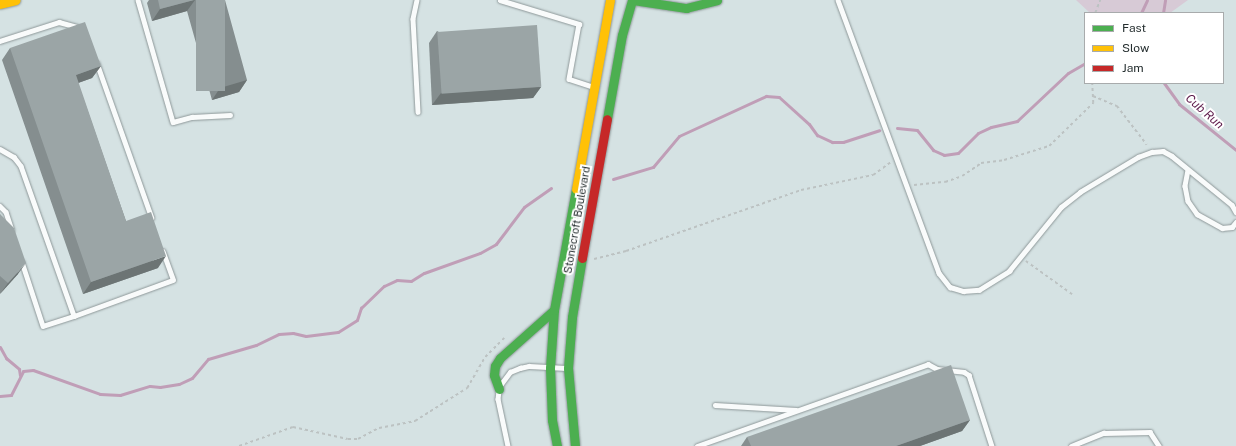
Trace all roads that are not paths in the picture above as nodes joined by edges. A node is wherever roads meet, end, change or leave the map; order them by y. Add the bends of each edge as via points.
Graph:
1 (16, 0) edge
2 (138, 0) edge
3 (417, 0) edge
4 (500, 0) edge
5 (611, 0) edge
6 (633, 0) edge
7 (717, 0) edge
8 (838, 0) edge
9 (0, 4) edge
10 (86, 34) edge
11 (0, 41) edge
12 (96, 60) edge
13 (595, 87) junction
14 (418, 112) dead end
15 (230, 115) dead end
16 (0, 149) edge
17 (1188, 170) junction
18 (0, 206) edge
19 (1236, 212) edge
20 (153, 222) edge
21 (1236, 222) edge
22 (13, 233) edge
23 (160, 244) edge
24 (20, 255) edge
25 (554, 310) junction
26 (74, 316) junction
27 (550, 368) junction
28 (568, 368) junction
29 (499, 389) junction
30 (715, 405) dead end
31 (797, 410) junction
32 (508, 446) edge
33 (557, 446) edge
34 (575, 446) edge
35 (697, 446) edge
36 (992, 446) edge
37 (1071, 446) edge
38 (1159, 446) edge

1 - 9 main road
2 - 15 lane via 173,122 192,117
3 - 14 lane via 413,19
4 - 13 lane via 579,24 569,79
5 - 13 main road, Stonecroft Boulevard
6 - 7 main road via 686,8
6 - 28 main road, Stonecroft Boulevard via 622,35 573,309
8 - 17 lane via 939,273 950,287 963,291 979,290 1010,271 1061,207 1125,164 1152,152 1163,151
10 - 11 lane via 76,25 59,22
12 - 20 lane
13 - 25 main road, Stonecroft Boulevard
16 - 26 lane via 14,157 22,166
17 - 19 lane via 1232,205
17 - 21 lane via 1185,186 1188,201 1197,214 1222,228 1232,227
18 - 22 lane via 6,212
23 - 26 lane via 173,280
24 - 26 lane via 43,326
25 - 27 main road, Stonecroft Boulevard
25 - 29 main road via 500,358 495,366 494,375
27 - 28 lane
27 - 29 lane via 529,366 510,372 502,380
27 - 33 main road, Stonecroft Boulevard via 552,420
28 - 34 main road, Stonecroft Boulevard
29 - 32 lane via 498,399
30 - 31 lane
31 - 35 lane
31 - 36 lane via 928,364 937,369 964,372 969,375
37 - 38 lane via 1104,433 1150,432

